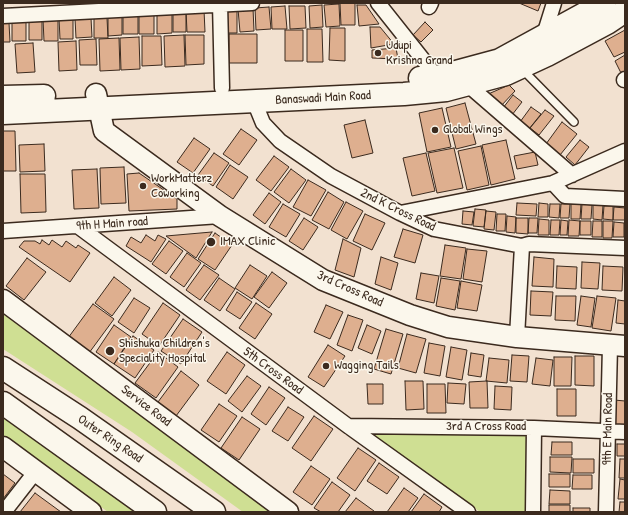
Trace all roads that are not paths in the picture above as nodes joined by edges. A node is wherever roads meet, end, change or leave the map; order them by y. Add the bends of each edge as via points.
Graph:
1 (252, 3) edge
2 (378, 3) edge
3 (554, 3) edge
4 (604, 3) edge
5 (220, 4) edge
6 (625, 11) edge
7 (3, 16) edge
8 (544, 35) junction
9 (521, 68) junction
10 (441, 83) junction
11 (468, 85) junction
12 (222, 88) junction
13 (3, 97) edge
14 (254, 100) junction
15 (97, 101) junction
16 (3, 113) edge
17 (574, 122) dead end
18 (625, 151) edge
19 (572, 175) junction
20 (553, 183) junction
21 (625, 199) edge
22 (400, 213) junction
23 (220, 216) junction
24 (79, 227) junction
25 (3, 231) edge
26 (522, 246) junction
27 (625, 248) edge
28 (3, 300) edge
29 (517, 337) junction
30 (617, 346) edge
31 (3, 368) edge
32 (3, 403) edge
33 (348, 426) junction
34 (534, 428) junction
35 (608, 432) junction
36 (625, 432) edge
37 (3, 447) edge
38 (36, 471) junction
39 (4, 512) edge
40 (91, 512) edge
41 (155, 512) edge
42 (214, 512) edge
43 (288, 512) edge
44 (468, 512) edge
45 (533, 512) edge
46 (606, 512) edge

1 - 5 street
2 - 10 street
3 - 8 street
4 - 8 main road, Banaswadi Main Road
5 - 7 street
5 - 12 street
6 - 9 main road, Banaswadi Main Road
8 - 10 main road, Banaswadi Main Road via 500,60
9 - 11 main road, Banaswadi Main Road
9 - 17 lane
10 - 11 main road, Banaswadi Main Road
10 - 12 main road, Banaswadi Main Road
10 - 14 main road, Banaswadi Main Road via 404,94
11 - 19 street
12 - 15 main road, Banaswadi Main Road
13 - 15 main road, Banaswadi Main Road
14 - 15 main road, Banaswadi Main Road
14 - 22 street, 2nd K Cross Road via 263,123 280,141 330,176
15 - 16 main road, Banaswadi Main Road
15 - 23 street, 3rd Cross Road via 104,131
18 - 19 street
19 - 20 street
20 - 21 street via 565,196
20 - 22 street
22 - 26 street, 2nd K Cross Road via 434,229
23 - 24 street, 9th H Main road
23 - 29 street, 3rd Cross Road via 323,280 410,315 448,327
24 - 25 street, 9th H Main road
24 - 33 street, 5th Cross Road
26 - 27 street, 2nd K Cross Road via 529,244
26 - 29 street
28 - 43 street, Service Road
29 - 30 street, 3rd Cross Road
30 - 35 street, 9th E Main Road
31 - 42 main road, Outer Ring Road via 104,434
32 - 41 main road
33 - 34 street, 3rd A Cross Road
33 - 44 street, 5th Cross Road
34 - 35 street, 3rd A Cross Road
34 - 45 street
35 - 36 street, 3rd A Cross Road
35 - 46 street, 9th E Main Road
37 - 38 street
38 - 39 street
38 - 40 street

